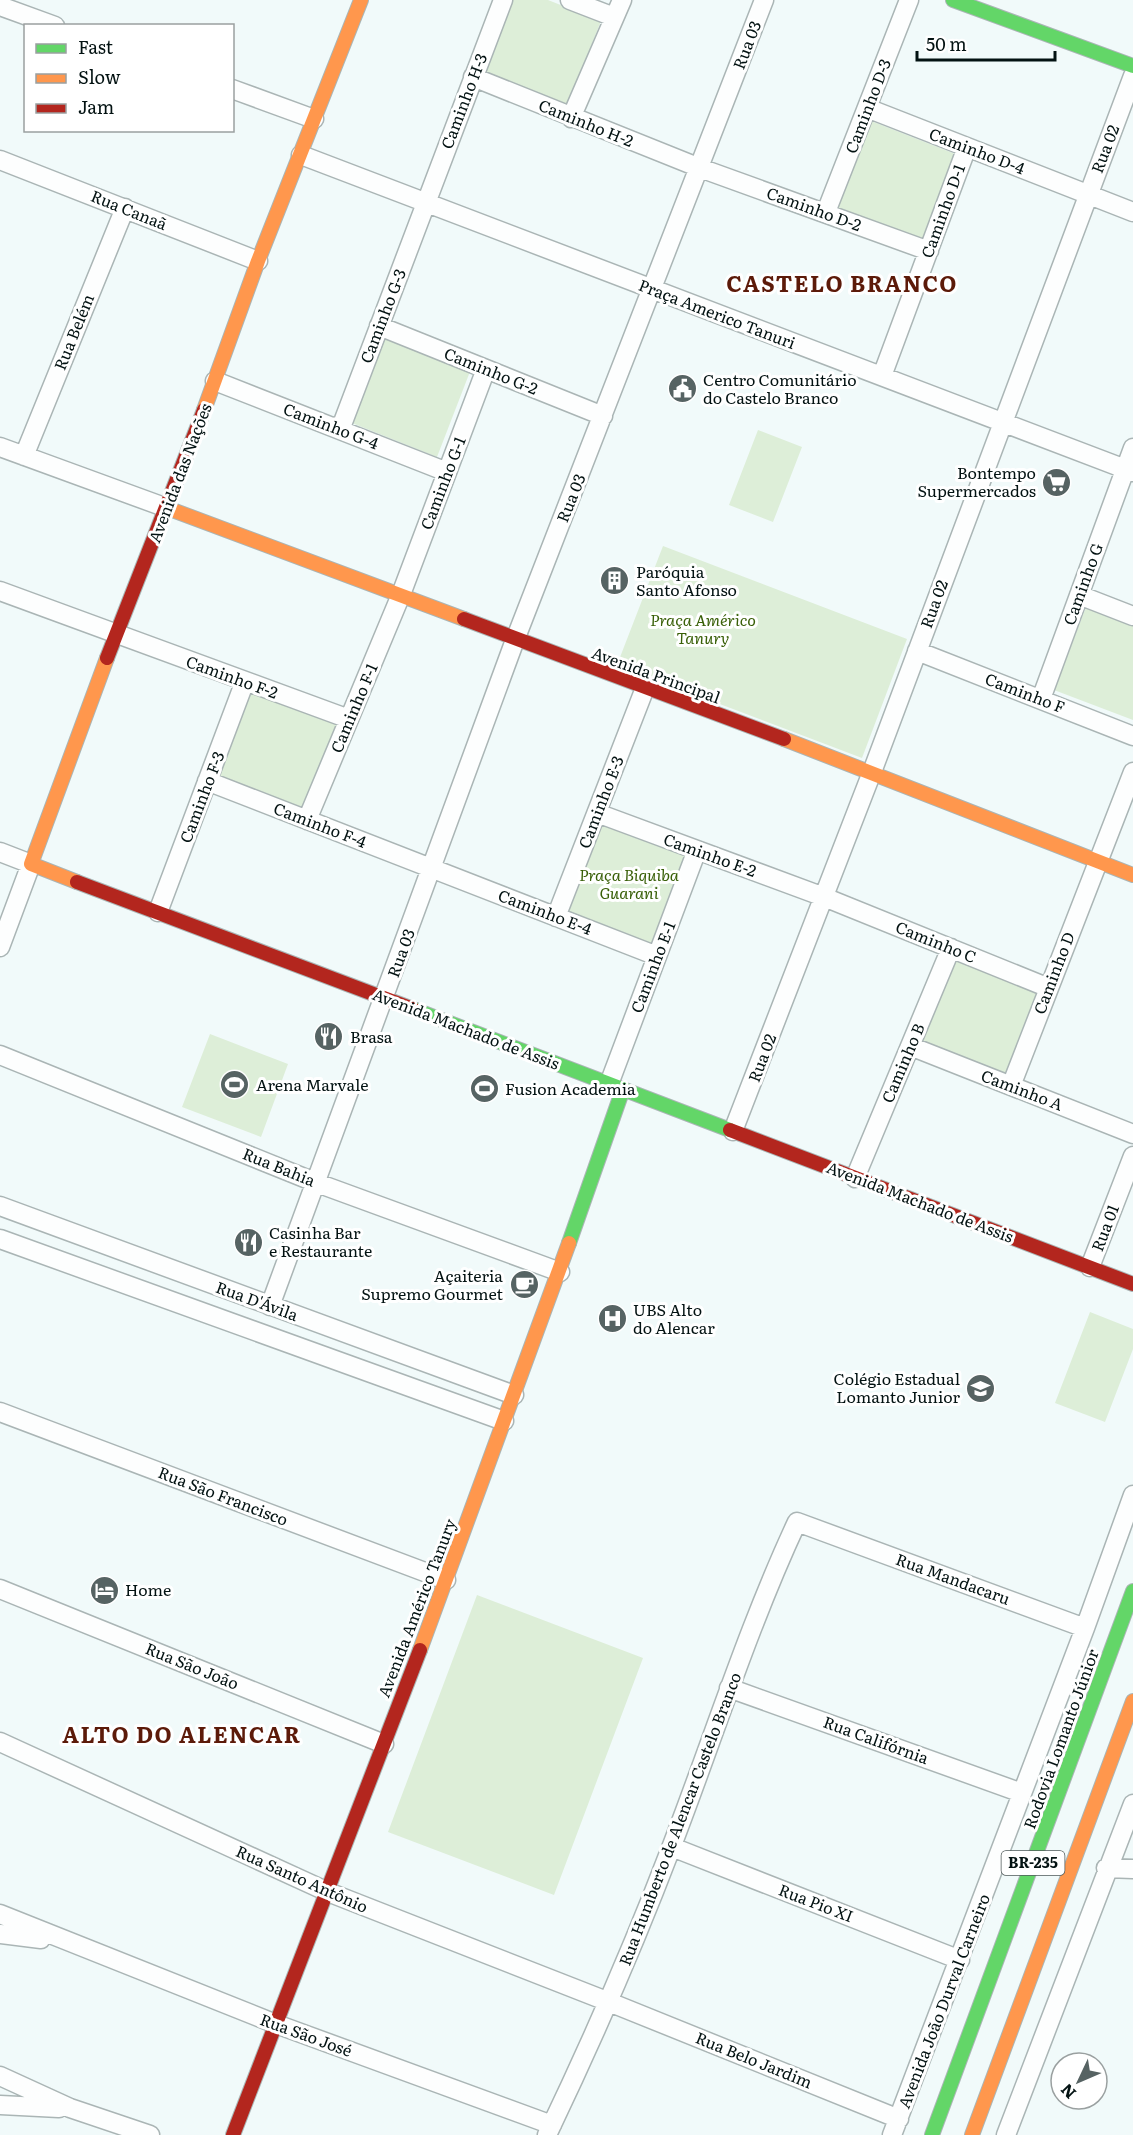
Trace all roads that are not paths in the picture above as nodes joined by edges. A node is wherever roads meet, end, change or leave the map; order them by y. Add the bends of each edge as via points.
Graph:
1 (361, 0) edge
2 (503, 0) edge
3 (570, 0) edge
4 (622, 0) edge
5 (764, 0) edge
6 (909, 0) edge
7 (953, 0) edge
8 (0, 6) edge
9 (614, 17) junction
10 (50, 24) edge
11 (1133, 66) edge
12 (1133, 76) edge
13 (473, 77) junction
14 (234, 90) edge
15 (867, 108) junction
16 (571, 118) junction
17 (314, 119) junction
18 (967, 147) junction
19 (301, 155) junction
20 (0, 160) edge
21 (700, 168) junction
22 (1088, 194) junction
23 (425, 202) junction
24 (125, 208) junction
25 (826, 212) junction
26 (1133, 212) edge
27 (928, 251) junction
28 (258, 261) junction
29 (653, 289) junction
30 (379, 326) junction
31 (486, 369) junction
32 (882, 376) junction
33 (215, 381) junction
34 (603, 416) junction
35 (1001, 422) junction
36 (340, 430) junction
37 (0, 447) edge
38 (1133, 448) edge
39 (24, 456) junction
40 (1129, 470) edge
41 (447, 471) junction
42 (167, 508) junction
43 (0, 591) edge
44 (1078, 595) junction
45 (400, 597) junction
46 (1133, 616) edge
47 (116, 634) junction
48 (515, 640) junction
49 (917, 651) junction
50 (245, 681) junction
51 (645, 688) junction
52 (1041, 699) junction
53 (349, 720) junction
54 (1133, 735) edge
55 (872, 772) junction
56 (1133, 772) edge
57 (207, 781) junction
58 (597, 813) junction
59 (307, 820) junction
60 (697, 850) junction
61 (0, 852) edge
62 (1098, 861) junction
63 (31, 864) junction
64 (432, 868) junction
65 (1133, 875) edge
66 (824, 897) junction
67 (158, 912) junction
68 (556, 917) junction
69 (0, 947) edge
70 (951, 948) junction
71 (657, 956) junction
72 (1049, 988) junction
73 (385, 999) junction
74 (910, 1046) junction
75 (0, 1055) edge
76 (1011, 1086) junction
77 (616, 1087) junction
78 (733, 1131) junction
79 (1133, 1134) edge
80 (1133, 1156) edge
81 (855, 1178) junction
82 (317, 1183) junction
83 (0, 1206) edge
84 (0, 1239) edge
85 (1090, 1267) junction
86 (560, 1272) junction
87 (1133, 1284) edge
88 (270, 1306) junction
89 (310, 1320) junction
90 (302, 1347) junction
91 (514, 1395) junction
92 (0, 1412) edge
93 (504, 1421) junction
94 (1133, 1495) edge
95 (820, 1529) joint
96 (446, 1580) junction
97 (0, 1589) edge
98 (1133, 1591) edge
99 (1085, 1628) junction
100 (729, 1688) junction
101 (1133, 1701) edge
102 (0, 1742) edge
103 (384, 1744) junction
104 (1022, 1793) junction
105 (1132, 1812) edge
106 (672, 1847) junction
107 (1106, 1868) junction
108 (1133, 1869) edge
109 (328, 1893) junction
110 (0, 1914) edge
111 (0, 1934) edge
112 (61, 1941) junction
113 (960, 1960) junction
114 (609, 2002) junction
115 (276, 2024) junction
116 (0, 2076) edge
117 (0, 2105) edge
118 (70, 2108) junction
119 (895, 2127) edge
120 (550, 2130) edge
121 (150, 2135) edge
122 (233, 2135) edge
123 (933, 2135) edge
124 (972, 2135) edge
125 (1005, 2135) edge

1 - 17 main road, Avenida das Nações
2 - 13 street, Caminho H-3
3 - 9 street
4 - 9 street
5 - 21 street, Rua 03
6 - 15 street, Caminho D-3
7 - 11 main road
8 - 10 street
9 - 16 street
12 - 22 street, Rua 02
13 - 16 street, Caminho H-2
13 - 23 street, Caminho H-3
14 - 17 street
15 - 18 street, Caminho D-4
15 - 25 street, Caminho D-3
16 - 21 street, Caminho H-2
17 - 19 main road, Avenida das Nações
18 - 22 street, Caminho D-4
18 - 27 street, Caminho D-1
19 - 23 street, Praça Americo Tanuri
19 - 28 main road, Avenida das Nações
20 - 24 street, Rua Canaã
21 - 25 street, Caminho D-2
21 - 29 street, Rua 03
22 - 26 street, Caminho D-4
22 - 35 street, Rua 02
23 - 29 street, Praça Americo Tanuri
23 - 30 street, Caminho G-3
24 - 28 street, Rua Canaã
24 - 39 street, Rua Belém
25 - 27 street, Caminho D-2
27 - 32 street, Caminho D-1
28 - 33 main road, Avenida das Nações
29 - 32 street, Praça Americo Tanuri
29 - 34 street, Rua 03
30 - 31 street, Caminho G-2
30 - 36 street, Caminho G-3
31 - 34 street, Caminho G-2
31 - 41 street, Caminho G-1
32 - 35 street, Praça Americo Tanuri
33 - 36 street, Caminho G-4
33 - 42 main road, Avenida das Nações
34 - 48 street, Rua 03
35 - 40 street, Praça Americo Tanuri
35 - 49 street, Rua 02
36 - 41 street, Caminho G-4
37 - 39 street
38 - 40 street, Caminho G
39 - 42 street
40 - 44 street, Caminho G
41 - 45 street, Caminho G-1
42 - 45 main road, Avenida Principal
42 - 47 main road, Avenida das Nações
43 - 47 street, Caminho F-2
44 - 46 street
44 - 52 street, Caminho G
45 - 48 main road, Avenida Principal
45 - 53 street, Caminho F-1
47 - 50 street, Caminho F-2
47 - 63 main road, Avenida das Nações
48 - 51 main road, Avenida Principal
48 - 64 street, Rua 03
49 - 52 street, Caminho F
49 - 55 street, Rua 02
50 - 53 street, Caminho F-2
50 - 57 street, Caminho F-3
51 - 55 main road, Avenida Principal
51 - 58 street, Caminho E-3
52 - 54 street, Caminho F
53 - 59 street, Caminho F-1
55 - 62 main road, Avenida Principal
55 - 66 street, Rua 02
56 - 62 street, Caminho D
57 - 59 street, Caminho F-4
57 - 67 street, Caminho F-3
58 - 60 street, Caminho E-2
58 - 68 street, Caminho E-3
59 - 64 street, Caminho F-4
60 - 66 street, Caminho E-2
60 - 71 street, Caminho E-1
61 - 63 street, Avenida Machado de Assis
62 - 65 main road, Avenida Principal
62 - 72 street, Caminho D
63 - 67 main road, Avenida Machado de Assis
63 - 69 street, Avenida das Nações
64 - 68 street, Caminho E-4
64 - 73 street, Rua 03
66 - 70 street, Caminho C
66 - 78 street, Rua 02
67 - 73 main road, Avenida Machado de Assis
68 - 71 street, Caminho E-4
70 - 72 street, Caminho C
70 - 74 street, Caminho B
71 - 77 street, Caminho E-1
72 - 76 street, Caminho D
73 - 77 main road, Avenida Machado de Assis
73 - 82 street, Rua 03
74 - 76 street, Caminho A
74 - 81 street, Caminho B
75 - 82 street, Rua Bahia
76 - 79 street, Caminho A
77 - 78 main road, Avenida Machado de Assis
77 - 86 main road, Avenida Américo Tanury
78 - 81 main road, Avenida Machado de Assis
80 - 85 street, Rua 01
81 - 85 main road, Avenida Machado de Assis
82 - 86 street, Rua Bahia
82 - 88 street, Rua 03
83 - 88 street, Rua D'Ávila
84 - 90 street, Rua D'Ávila
85 - 87 main road, Avenida Machado de Assis
86 - 91 main road, Avenida Américo Tanury
88 - 89 street, Rua D'Ávila
89 - 90 street
89 - 91 street, Rua D'Ávila
90 - 93 street, Rua D'Ávila
91 - 93 main road, Avenida Américo Tanury
92 - 96 street, Rua São Francisco
93 - 96 main road, Avenida Américo Tanury
94 - 99 street, Avenida João Durval Carneiro
95 - 99 street, Rua Mandacaru
95 - 100 street, Rua Humberto de Alencar Castelo Branco via 797,1522
96 - 103 main road, Avenida Américo Tanury
97 - 103 street, Rua São João
98 - 123 main road, Rodovia Lomanto Júnior / BR-235
99 - 104 street, Avenida João Durval Carneiro
100 - 104 street, Rua Califórnia
100 - 106 street, Rua Humberto de Alencar Castelo Branco
101 - 124 main road, BR-235
102 - 109 street, Rua Santo Antônio
103 - 109 main road, Avenida Américo Tanury
104 - 113 street, Avenida João Durval Carneiro
105 - 107 street
106 - 113 street, Rua Pio XI
106 - 114 street, Rua Humberto de Alencar Castelo Branco
107 - 108 street
107 - 125 street
109 - 114 street, Rua Santo Antônio
109 - 115 main road, Avenida Américo Tanury
110 - 112 street, Rua São José
111 - 112 street, Rua São José
112 - 115 street, Rua São José
113 - 119 street, Avenida João Durval Carneiro
114 - 119 street, Rua Belo Jardim
114 - 120 street, Rua Humberto de Alencar Castelo Branco
115 - 120 street, Rua São José
115 - 122 main road, Avenida Américo Tanury
116 - 118 street
117 - 118 street
118 - 121 street

